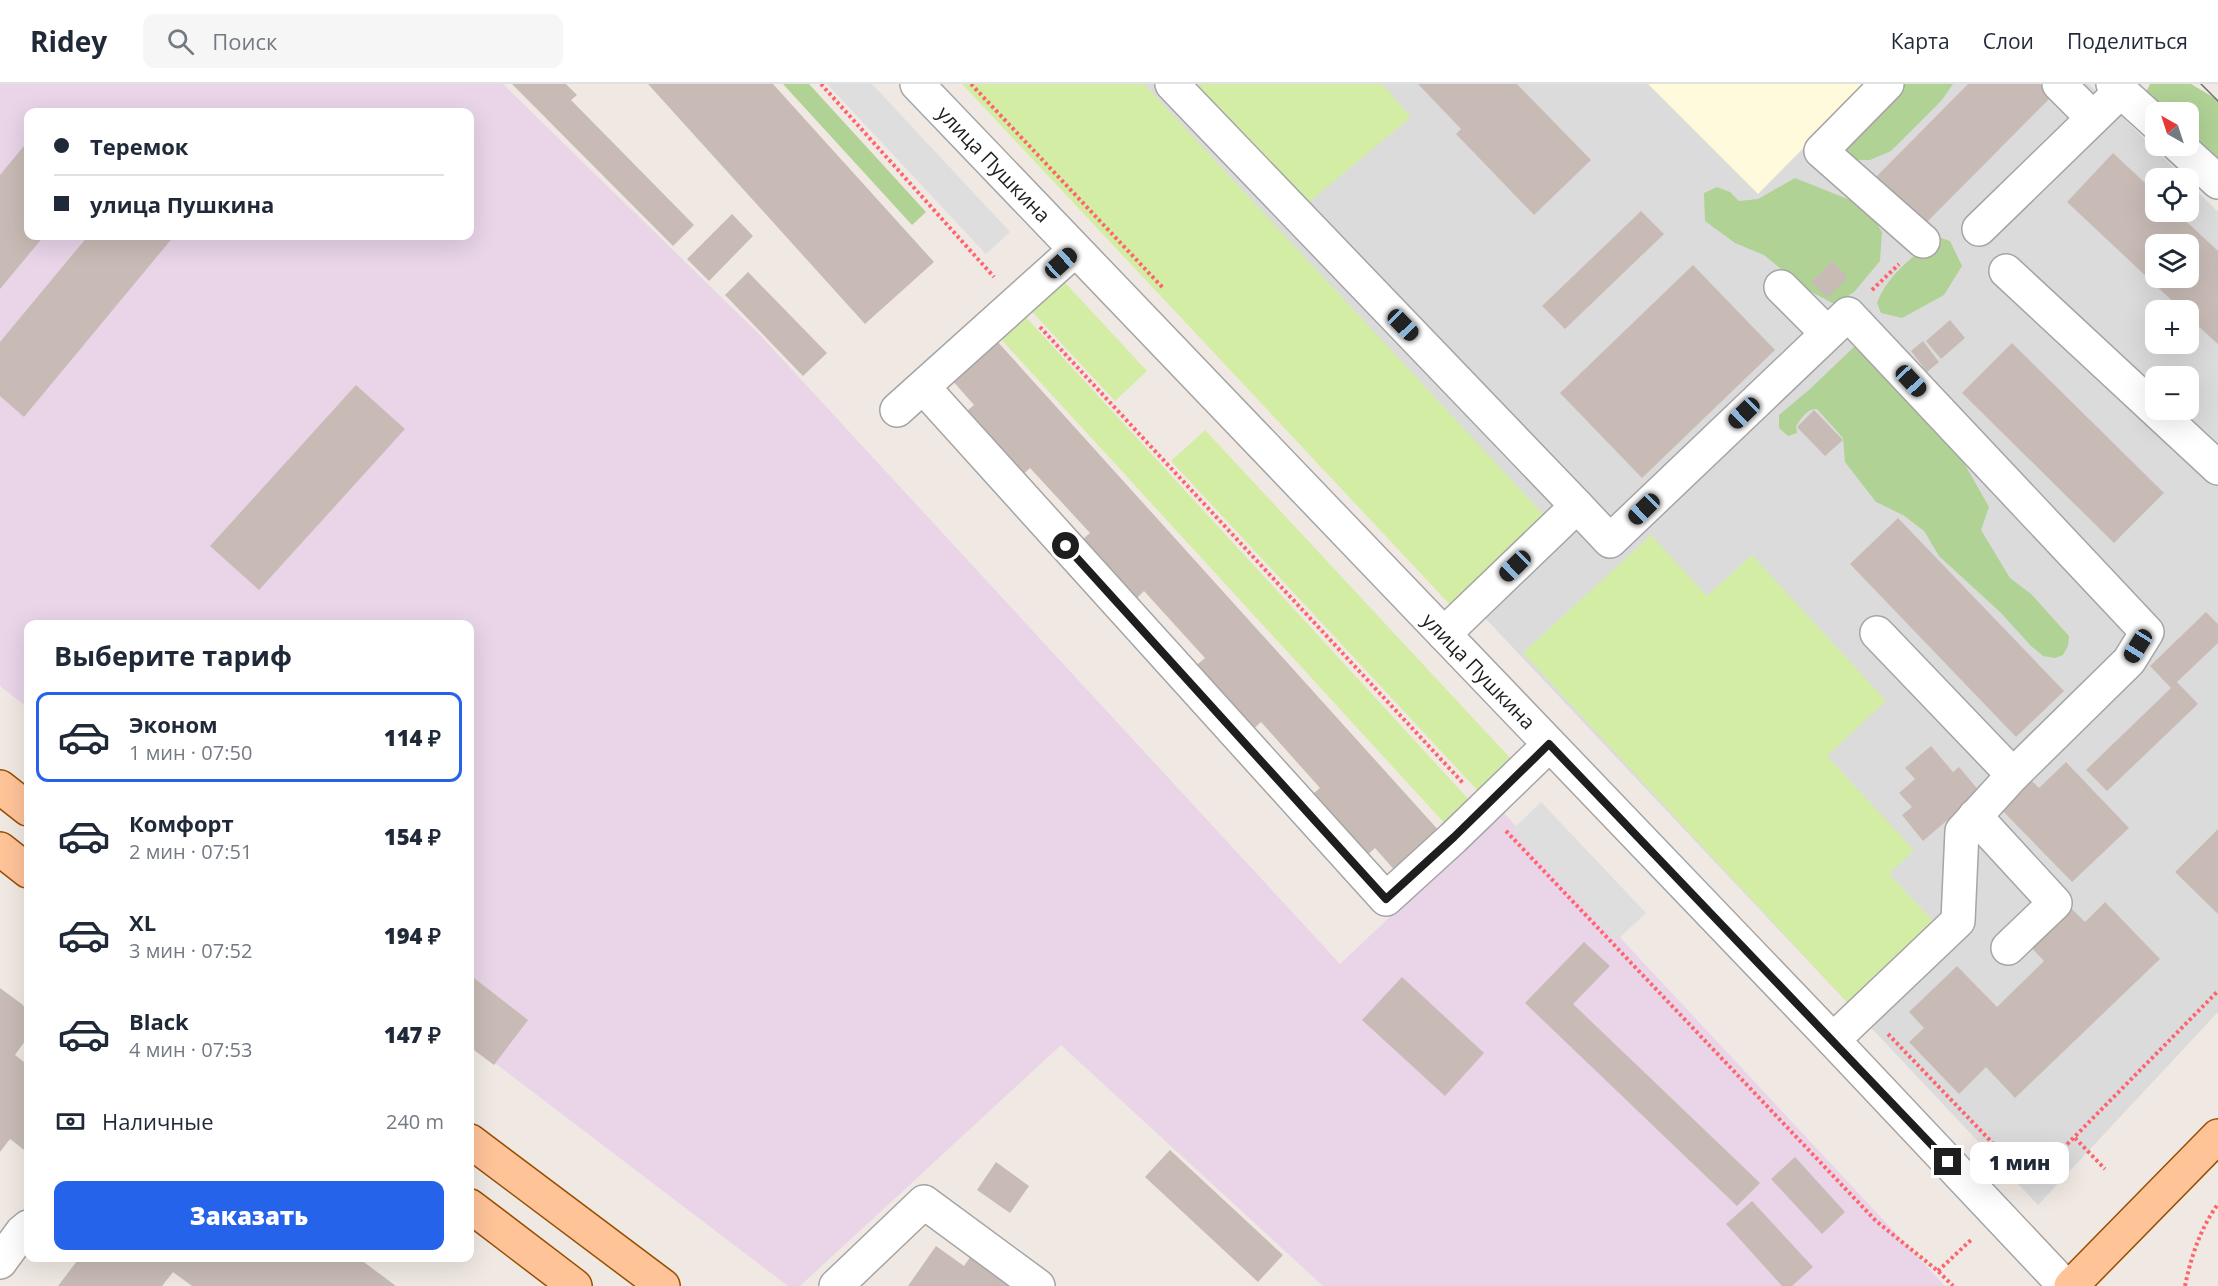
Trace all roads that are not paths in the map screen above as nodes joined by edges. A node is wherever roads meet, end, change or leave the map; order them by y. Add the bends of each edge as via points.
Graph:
1 (917, 84) edge
2 (1172, 84) edge
3 (1887, 84) edge
4 (2059, 84) edge
5 (2117, 88) edge
6 (2145, 113) edge
7 (2093, 118) junction
8 (2190, 156) edge
9 (2218, 182) edge
10 (1979, 230) dead end
11 (1923, 241) road end
12 (1075, 250) junction
13 (2006, 271) dead end
14 (1781, 287) dead end
15 (1838, 324) junction
16 (923, 387) junction
17 (897, 410) dead end
18 (2218, 468) edge
19 (1577, 506) junction
20 (1877, 633) dead end
21 (1444, 634) junction
22 (1549, 744) junction
23 (2013, 775) junction
24 (0, 787) edge
25 (24, 806) edge
26 (1975, 816) junction
27 (0, 849) edge
28 (24, 868) edge
29 (2008, 948) dead end
30 (1833, 1040) junction
31 (2218, 1136) edge
32 (474, 1144) edge
33 (474, 1209) edge
34 (24, 1230) edge
35 (0, 1262) edge
36 (575, 1286) edge
37 (663, 1286) edge
38 (836, 1286) edge
39 (1038, 1286) edge
40 (2065, 1286) edge
41 (2071, 1286) edge

1 - 12 street, улица Пушкина
2 - 19 street
3 - 11 street via 1821,151
4 - 7 street
5 - 6 street
5 - 7 street
7 - 10 street
8 - 9 street
12 - 16 street
12 - 21 street, улица Пушкина
13 - 18 street
14 - 15 street
15 - 19 street via 1610,541
15 - 23 street via 2147,632 2129,661
16 - 17 street
16 - 22 street via 1386,899
19 - 21 street
20 - 23 street
21 - 22 street, улица Пушкина
22 - 30 street, улица Пушкина
23 - 26 street
24 - 25 main road
26 - 29 street via 2055,903
26 - 30 street via 1962,831 1958,921
27 - 28 main road
30 - 40 street, улица Пушкина
31 - 41 main road
32 - 37 main road
33 - 36 main road
34 - 35 street
38 - 39 street via 924,1202

